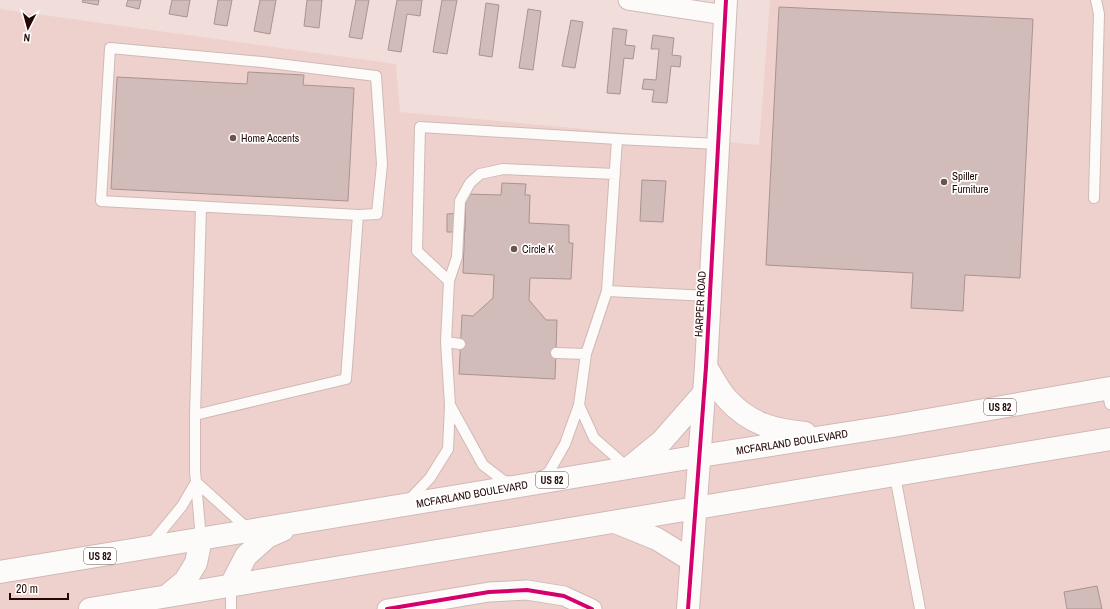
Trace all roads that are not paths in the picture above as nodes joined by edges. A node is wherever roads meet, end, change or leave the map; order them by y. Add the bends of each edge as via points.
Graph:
1 (628, 0) edge
2 (1096, 0) edge
3 (725, 7) edge
4 (617, 139) junction
5 (718, 144) junction
6 (615, 174) junction
7 (1094, 198) dead end
8 (201, 207) junction
9 (358, 215) junction
10 (449, 281) junction
11 (607, 291) junction
12 (709, 296) junction
13 (446, 342) junction
14 (460, 344) dead end
15 (556, 353) dead end
16 (586, 354) junction
17 (706, 367) junction
18 (704, 394) junction
19 (1109, 394) edge
20 (450, 405) junction
21 (579, 405) junction
22 (195, 415) junction
23 (830, 435) junction
24 (1110, 439) edge
25 (700, 456) junction
26 (628, 468) junction
27 (895, 476) junction
28 (196, 482) junction
29 (528, 484) junction
30 (404, 505) junction
31 (695, 509) junction
32 (300, 522) junction
33 (615, 522) junction
34 (250, 531) junction
35 (201, 539) junction
36 (147, 548) junction
37 (691, 560) junction
38 (0, 572) edge
39 (231, 585) junction
40 (168, 595) junction
41 (451, 604) edge
42 (90, 609) edge
43 (231, 609) edge
44 (387, 609) edge
45 (592, 609) edge
46 (688, 609) edge
47 (920, 609) edge

1 - 3 street, HARPER ROAD
2 - 7 lane via 1099,14
3 - 5 main road, HARPER ROAD
4 - 5 lane
4 - 6 lane
4 - 10 lane via 420,127 418,251
5 - 12 main road, HARPER ROAD
6 - 10 lane via 503,169 480,174 470,183 460,201 457,256
6 - 11 lane
8 - 9 lane
8 - 9 lane via 101,201 110,48 376,76 382,164 377,214
8 - 22 lane
9 - 22 lane via 346,380
10 - 13 lane
11 - 12 lane
11 - 16 lane
12 - 17 main road, HARPER ROAD
13 - 14 lane
13 - 20 lane
15 - 16 lane
16 - 21 lane
17 - 18 main road, HARPER ROAD
17 - 23 main road via 727,400 752,420 782,430
18 - 25 main road, HARPER ROAD
18 - 26 main road via 662,441
19 - 23 main road, MCFARLAND BOULEVARD / US 82
20 - 29 lane via 482,465 504,481
20 - 30 lane via 448,449 430,478
21 - 26 lane via 594,438
21 - 29 lane via 565,444 549,472
22 - 28 lane
23 - 25 main road, MCFARLAND BOULEVARD / US 82
24 - 27 main road
25 - 26 main road, MCFARLAND BOULEVARD / US 82
25 - 31 main road, HARPER ROAD
26 - 29 main road, MCFARLAND BOULEVARD / US 82
27 - 31 main road
27 - 47 lane
28 - 34 lane
28 - 35 lane
28 - 36 lane via 182,506
29 - 30 main road, MCFARLAND BOULEVARD / US 82
30 - 32 main road, MCFARLAND BOULEVARD / US 82
31 - 33 main road
31 - 37 main road, HARPER ROAD
32 - 34 main road, MCFARLAND BOULEVARD / US 82
32 - 39 main road via 267,537 246,556
33 - 37 main road via 657,539
33 - 39 main road
34 - 35 main road, MCFARLAND BOULEVARD / US 82
35 - 36 main road, MCFARLAND BOULEVARD / US 82
35 - 40 main road via 196,563 185,581
36 - 38 main road, MCFARLAND BOULEVARD / US 82
37 - 46 main road, HARPER ROAD
39 - 40 main road
39 - 43 lane
40 - 42 main road
41 - 44 street
41 - 45 street via 489,592 528,590 564,596

